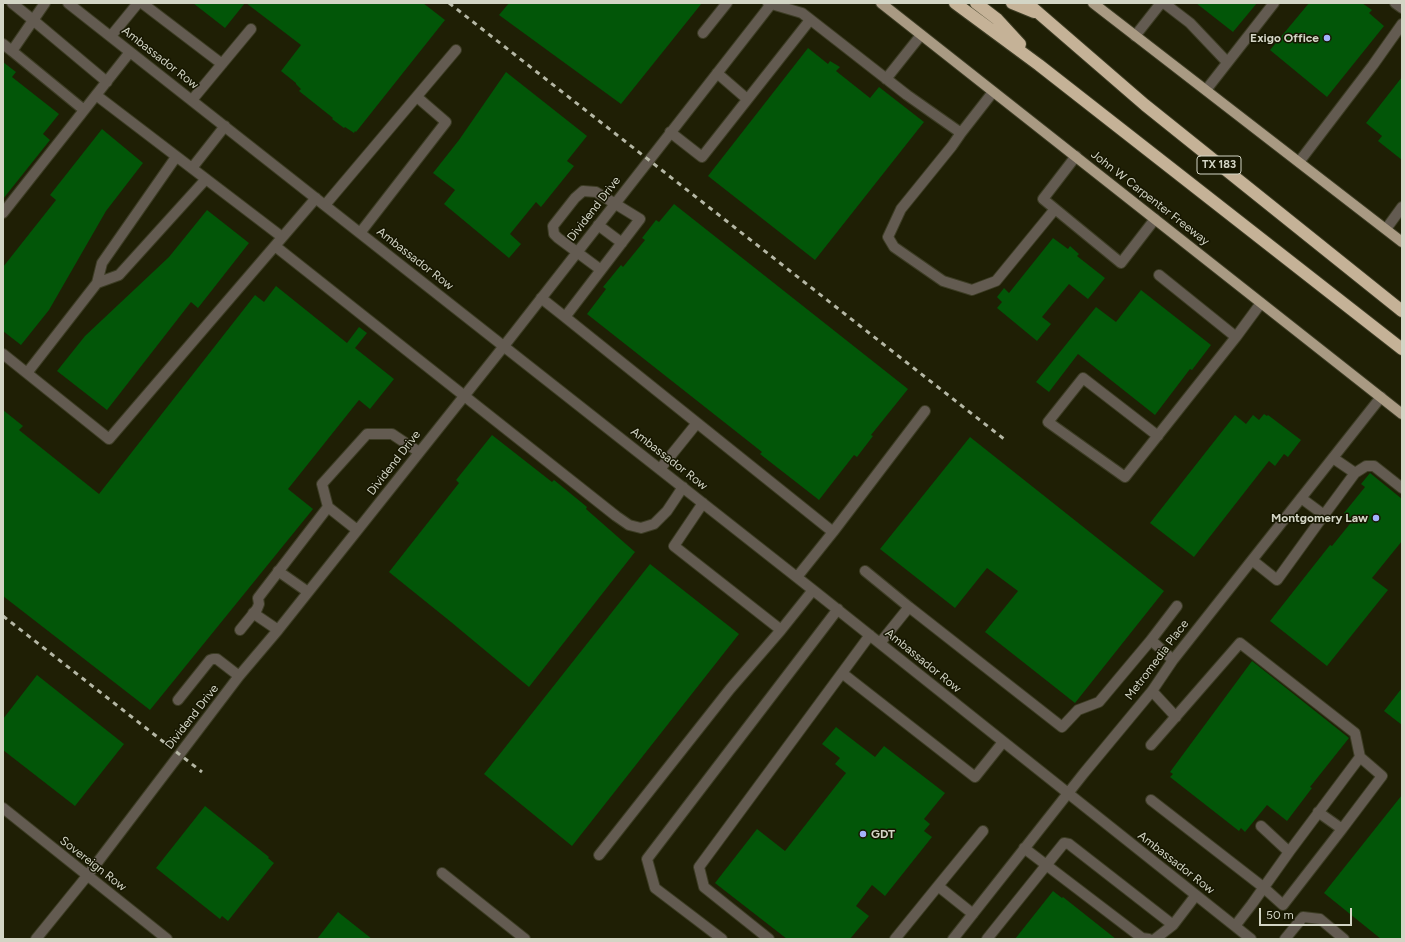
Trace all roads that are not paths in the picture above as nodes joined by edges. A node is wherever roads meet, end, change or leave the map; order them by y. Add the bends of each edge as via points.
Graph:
1 (12, 3) edge
2 (45, 3) edge
3 (68, 3) edge
4 (138, 3) edge
5 (142, 3) edge
6 (728, 3) edge
7 (881, 3) edge
8 (955, 3) edge
9 (976, 3) edge
10 (1012, 3) edge
11 (1027, 3) edge
12 (1093, 3) edge
13 (1162, 3) edge
14 (1274, 3) edge
15 (1395, 3) edge
16 (770, 4) edge
17 (1105, 7) edge
18 (1402, 8) edge
19 (1040, 15) junction
20 (33, 20) junction
21 (810, 20) junction
22 (1402, 24) edge
23 (251, 29) dead end
24 (703, 34) dead end
25 (921, 34) junction
26 (110, 36) junction
27 (1136, 36) junction
28 (3, 44) edge
29 (456, 50) dead end
30 (12, 51) junction
31 (130, 52) junction
32 (1227, 62) junction
33 (222, 64) junction
34 (1039, 66) junction
35 (717, 73) junction
36 (886, 79) junction
37 (106, 82) junction
38 (1206, 90) junction
39 (993, 92) junction
40 (96, 95) junction
41 (417, 97) junction
42 (747, 99) junction
43 (192, 100) junction
44 (84, 110) junction
45 (225, 126) junction
46 (670, 132) junction
47 (961, 133) junction
48 (1076, 156) junction
49 (176, 157) junction
50 (1299, 162) junction
51 (192, 168) junction
52 (206, 179) junction
53 (316, 198) junction
54 (614, 204) junction
55 (325, 205) junction
56 (1402, 208) edge
57 (1055, 209) junction
58 (3, 213) edge
59 (1155, 219) junction
60 (598, 225) junction
61 (1386, 229) junction
62 (360, 233) junction
63 (282, 237) junction
64 (1402, 242) edge
65 (622, 243) junction
66 (275, 246) junction
67 (577, 252) junction
68 (601, 270) junction
69 (1159, 275) dead end
70 (97, 284) junction
71 (541, 298) junction
72 (1261, 303) junction
73 (1402, 311) edge
74 (565, 317) junction
75 (1236, 337) junction
76 (504, 346) junction
77 (1402, 349) edge
78 (3, 354) edge
79 (27, 374) junction
80 (464, 396) junction
81 (1381, 397) junction
82 (925, 411) dead end
83 (1402, 414) edge
84 (697, 423) junction
85 (1158, 436) junction
86 (419, 452) junction
87 (1333, 458) junction
88 (660, 469) junction
89 (1355, 473) junction
90 (683, 487) junction
91 (1402, 488) edge
92 (1301, 498) junction
93 (703, 503) junction
94 (328, 507) junction
95 (1324, 515) junction
96 (357, 530) junction
97 (833, 532) junction
98 (1252, 560) junction
99 (865, 571) dead end
100 (278, 572) junction
101 (797, 577) junction
102 (813, 590) junction
103 (308, 592) junction
104 (1177, 606) dead end
105 (909, 607) junction
106 (838, 609) junction
107 (254, 612) junction
108 (240, 630) dead end
109 (278, 630) junction
110 (781, 630) junction
111 (870, 635) junction
112 (1151, 640) junction
113 (880, 643) junction
114 (1173, 660) junction
115 (842, 673) junction
116 (239, 676) junction
117 (1152, 691) junction
118 (178, 700) dead end
119 (1176, 717) junction
120 (1003, 742) junction
121 (1151, 745) dead end
122 (1360, 758) junction
123 (1068, 794) junction
124 (1151, 800) dead end
125 (3, 808) edge
126 (1318, 812) junction
127 (1261, 826) dead end
128 (1342, 829) junction
129 (983, 831) dead end
130 (1024, 848) junction
131 (1289, 852) junction
132 (599, 855) dead end
133 (1046, 865) junction
134 (442, 874) dead end
135 (87, 876) junction
136 (938, 886) junction
137 (1263, 887) junction
138 (1196, 895) junction
139 (973, 914) junction
140 (1173, 925) junction
141 (1235, 926) junction
142 (36, 939) edge
143 (167, 939) edge
144 (525, 939) edge
145 (722, 939) edge
146 (769, 939) edge
147 (895, 939) edge
148 (954, 939) edge
149 (987, 939) edge
150 (1149, 939) edge
151 (1155, 939) edge
152 (1251, 939) edge
153 (1285, 939) edge
154 (1344, 939) edge

1 - 20 street
2 - 20 street
3 - 26 street, Ambassador Row
4 - 26 street
5 - 33 street
6 - 24 street
7 - 25 main road, John W Carpenter Freeway
8 - 34 highway, TX 183
9 - 34 highway via 996,19
10 - 19 highway
11 - 19 highway, TX 183
12 - 17 main road
13 - 27 street
13 - 32 street via 1190,23
14 - 32 street
15 - 18 street
16 - 21 street via 802,14
16 - 35 street, Dividend Drive
17 - 27 main road
19 - 73 highway, TX 183 via 1194,145
20 - 30 street
20 - 37 street
21 - 36 street
21 - 42 street
22 - 50 street
23 - 33 street
25 - 36 street
25 - 39 main road, John W Carpenter Freeway
26 - 31 street, Ambassador Row
27 - 38 main road
28 - 30 street
29 - 41 street
30 - 44 street
31 - 37 street
31 - 43 street, Ambassador Row
32 - 38 street
33 - 43 street
34 - 77 highway, TX 183
35 - 42 street
35 - 46 street, Dividend Drive
36 - 47 street
37 - 40 street
38 - 50 main road
39 - 47 street
39 - 48 main road, John W Carpenter Freeway
40 - 44 street
40 - 49 street
41 - 55 street
41 - 62 street via 446,122
42 - 46 street via 702,157
43 - 45 street, Ambassador Row
44 - 58 street
45 - 51 street
45 - 53 street, Ambassador Row
46 - 54 street, Dividend Drive
47 - 57 street via 901,209 888,237 894,247 943,281 972,290 996,281
48 - 57 street via 1043,199
48 - 59 main road, John W Carpenter Freeway
49 - 51 street
49 - 70 street via 102,263
50 - 61 main road
51 - 52 street
52 - 63 street
52 - 70 street via 119,275
53 - 55 street, Ambassador Row
53 - 63 street
54 - 60 street, Dividend Drive
54 - 65 street via 640,219
54 - 67 street via 596,192 583,191 553,226 554,234
55 - 62 street, Ambassador Row
56 - 61 street
57 - 59 street via 1121,263
59 - 72 main road, John W Carpenter Freeway
60 - 65 street
60 - 67 street, Dividend Drive
61 - 64 main road
62 - 76 street, Ambassador Row
63 - 66 street
65 - 68 street
66 - 79 street via 109,439
66 - 80 street
67 - 68 street
67 - 71 street, Dividend Drive
68 - 74 street
69 - 75 street
70 - 79 street
71 - 74 street
71 - 76 street, Dividend Drive
72 - 75 street
72 - 81 main road, John W Carpenter Freeway
74 - 84 street
75 - 85 street
76 - 80 street, Dividend Drive
76 - 88 street, Ambassador Row
78 - 79 street
80 - 86 street, Dividend Drive
80 - 90 street via 629,525 641,528 654,524 667,511
81 - 83 main road, John W Carpenter Freeway
81 - 87 street, Metromedia Place
82 - 97 street
84 - 88 street
84 - 97 street
85 - 85 street via 1125,477 1048,422 1083,378
86 - 94 street via 392,434 367,434 322,484
86 - 96 street, Dividend Drive
87 - 89 street
87 - 92 street, Metromedia Place
88 - 90 street, Ambassador Row
89 - 91 street via 1366,466 1374,466
89 - 95 street
90 - 93 street, Ambassador Row
92 - 95 street
92 - 98 street, Metromedia Place
93 - 101 street, Ambassador Row
93 - 110 street via 674,546
94 - 96 street
94 - 100 street
95 - 98 street via 1277,580
96 - 103 street, Dividend Drive
97 - 101 street
98 - 114 street, Metromedia Place
99 - 105 street
100 - 103 street
100 - 107 street via 258,598 259,604
101 - 102 street, Ambassador Row
102 - 106 street, Ambassador Row
102 - 110 street
103 - 109 street, Dividend Drive
104 - 112 street
105 - 112 street via 1062,727 1078,710 1099,702
105 - 113 street
106 - 111 street, Ambassador Row
106 - 145 street via 647,859 655,888
107 - 108 street
107 - 109 street
109 - 116 street, Dividend Drive
110 - 132 street via 730,689
111 - 113 street, Ambassador Row
111 - 115 street
112 - 114 street
113 - 120 street, Ambassador Row
114 - 117 street, Metromedia Place
115 - 120 street via 975,777
115 - 146 street via 699,867 704,887
116 - 118 street via 216,659 212,659
116 - 135 street, Dividend Drive
117 - 119 street
117 - 123 street, Metromedia Place
119 - 121 street
119 - 122 street via 1240,643 1355,733
120 - 123 street, Ambassador Row
122 - 126 street
122 - 128 street via 1382,776
123 - 130 street, Metromedia Place
123 - 138 street, Ambassador Row
124 - 137 street
125 - 135 street, Sovereign Row
126 - 128 street
126 - 131 street
127 - 131 street
128 - 137 street via 1283,905
129 - 136 street
130 - 133 street
130 - 139 street, Metromedia Place
131 - 137 street
133 - 140 street via 1064,843 1069,844
133 - 149 street
133 - 150 street via 1142,938
134 - 144 street
135 - 142 street, Dividend Drive
135 - 143 street, Sovereign Row
136 - 139 street
136 - 147 street
137 - 141 street
138 - 140 street
138 - 141 street, Ambassador Row
139 - 148 street, Metromedia Place
140 - 151 street
141 - 152 street, Ambassador Row
153 - 154 street via 1303,917 1320,919

